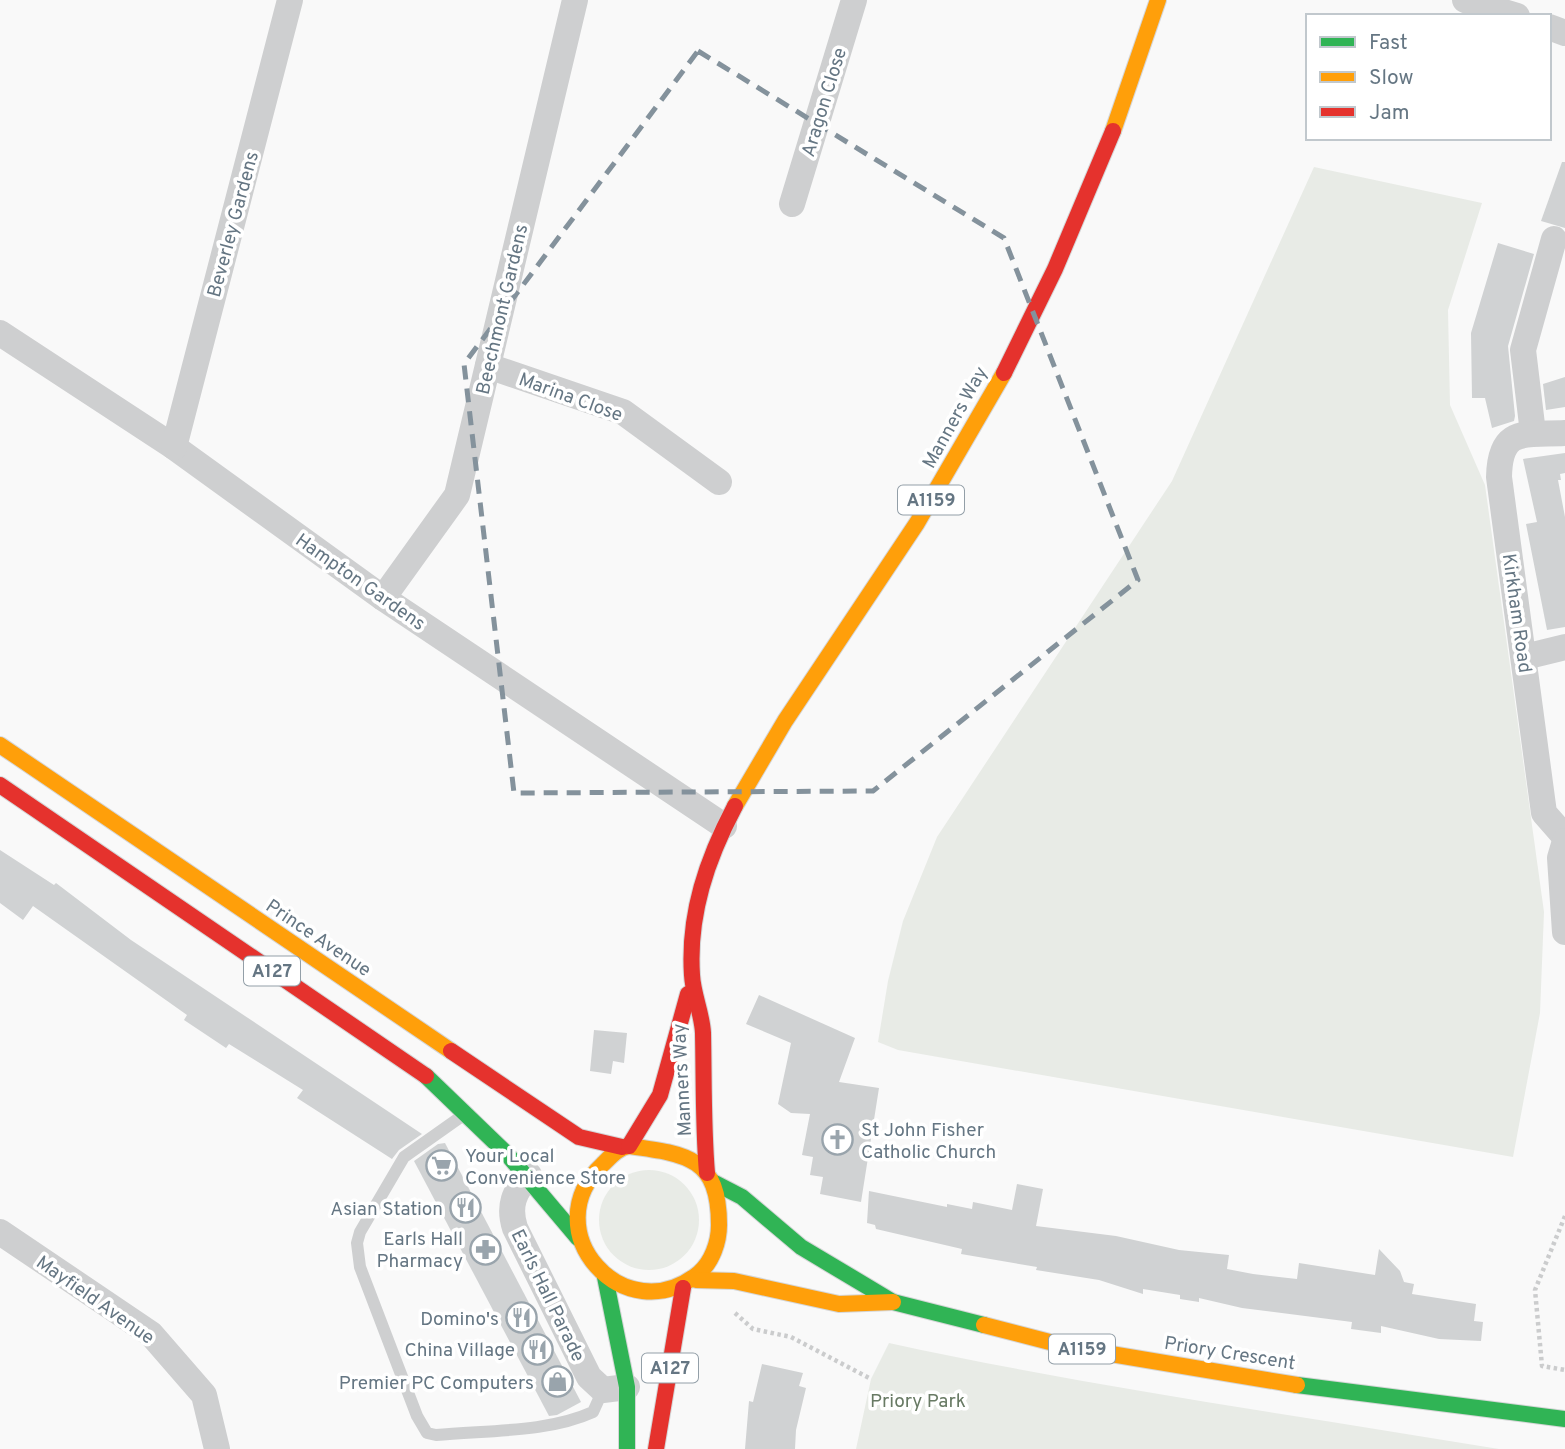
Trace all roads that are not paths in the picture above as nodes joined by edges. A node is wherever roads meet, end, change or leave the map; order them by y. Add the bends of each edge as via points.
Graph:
1 (290, 0) edge
2 (575, 0) edge
3 (854, 0) edge
4 (1158, 0) edge
5 (1465, 0) edge
6 (1513, 14) edge
7 (792, 204) dead end
8 (1559, 241) edge
9 (0, 333) edge
10 (488, 366) junction
11 (1533, 433) junction
12 (1565, 433) edge
13 (174, 447) junction
14 (719, 482) dead end
15 (383, 598) junction
16 (1565, 647) edge
17 (1525, 657) junction
18 (0, 745) edge
19 (0, 785) edge
20 (724, 827) junction
21 (1565, 839) edge
22 (1565, 932) edge
23 (692, 985) junction
24 (468, 1112) junction
25 (625, 1147) junction
26 (529, 1175) junction
27 (710, 1177) junction
28 (0, 1232) edge
29 (578, 1238) junction
30 (605, 1277) junction
31 (690, 1284) junction
32 (893, 1302) junction
33 (615, 1389) junction
34 (1565, 1419) edge
35 (217, 1449) edge
36 (627, 1449) edge
37 (656, 1449) edge

1 - 13 street, Beverley Gardens
2 - 10 street, Beechmont Gardens
3 - 7 street, Aragon Close
4 - 20 main road, Manners Way / A1159 via 1087,203 979,419 917,524 786,718
5 - 6 street
8 - 11 street via 1523,350
9 - 13 street, Hampton Gardens
10 - 14 street, Marina Close via 623,412
10 - 15 street, Beechmont Gardens via 457,495
11 - 12 street, Kirkham Road
11 - 17 street, Kirkham Road via 1508,440 1499,461
13 - 15 street, Hampton Gardens
15 - 20 street, Hampton Gardens
16 - 17 street
17 - 21 street, Kirkham Road via 1544,813
18 - 25 main road, Prince Avenue / A127 via 564,1128 579,1137
19 - 24 main road, A127 via 428,1079
20 - 23 main road, Manners Way / A1159 via 696,909
21 - 22 street, Kirkham Road via 1560,858
23 - 25 main road, Manners Way / A1159 via 678,1014 659,1098
23 - 27 main road, Manners Way / A1159 via 702,1024 702,1103
24 - 26 main road, A127
24 - 33 lane via 404,1157 357,1243 360,1267 417,1416 427,1433 436,1435 535,1426 577,1420 593,1412
25 - 27 main road via 676,1154
25 - 29 main road via 586,1183 579,1199
26 - 29 main road, A127
26 - 33 street, Earls Hall Parade via 510,1206 512,1217 589,1377
27 - 31 main road via 718,1191 721,1224 709,1263
27 - 32 main road, Priory Crescent / A1159 via 742,1197 801,1247
28 - 35 street, Mayfield Avenue via 151,1334 204,1395
29 - 30 main road
30 - 31 main road via 644,1293
30 - 33 main road, A127
31 - 32 main road, Priory Crescent / A1159 via 734,1281 839,1304
31 - 37 main road, A127
32 - 34 main road, Priory Crescent / A1159 via 1083,1349 1274,1382
33 - 36 main road, A127

